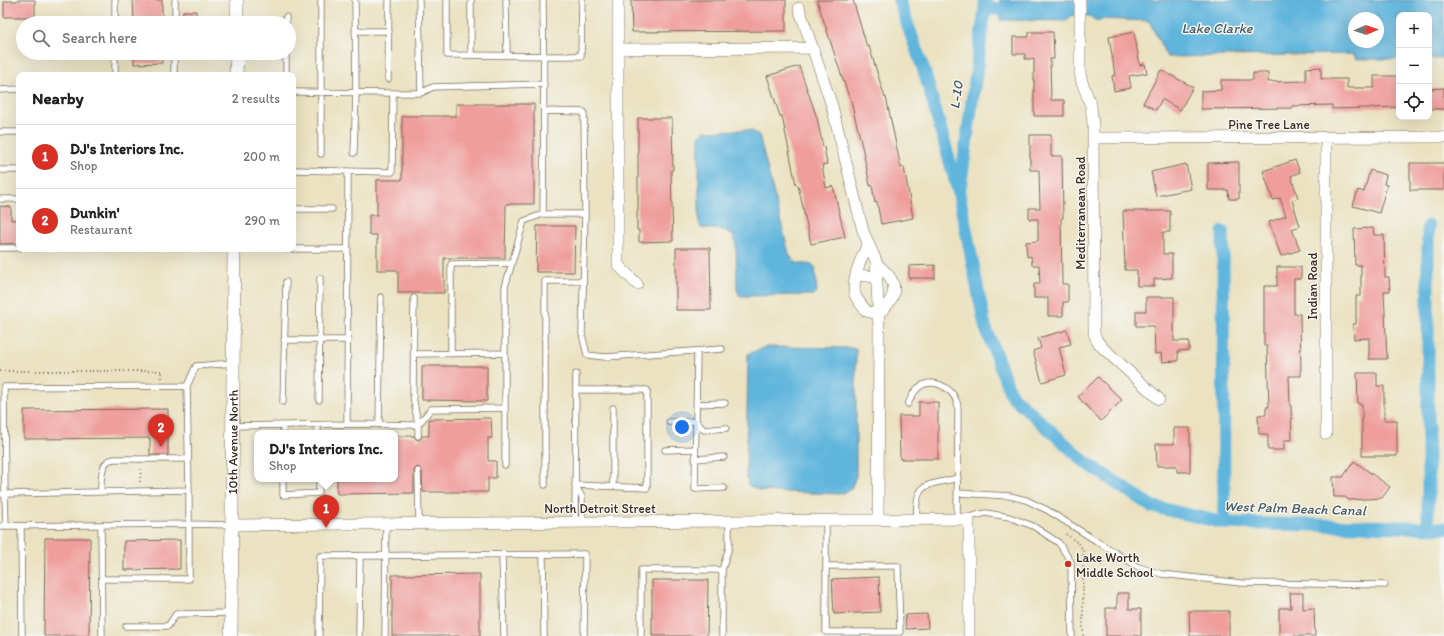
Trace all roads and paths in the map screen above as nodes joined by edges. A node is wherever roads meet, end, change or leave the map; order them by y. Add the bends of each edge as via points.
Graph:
1 (115, 0) edge
2 (175, 0) edge
3 (237, 0) edge
4 (321, 0) edge
5 (355, 0) edge
6 (389, 0) edge
7 (419, 0) edge
8 (447, 0) edge
9 (471, 0) edge
10 (506, 0) edge
11 (543, 0) edge
12 (582, 0) edge
13 (618, 0) edge
14 (1080, 0) edge
15 (799, 8) dead end
16 (115, 16) edge
17 (175, 16) edge
18 (237, 16) edge
19 (389, 31) junction
20 (355, 32) junction
21 (812, 48) junction
22 (619, 49) junction
23 (471, 55) junction
24 (506, 55) junction
25 (544, 55) junction
26 (115, 60) edge
27 (174, 60) edge
28 (236, 60) edge
29 (286, 60) edge
30 (115, 72) edge
31 (174, 72) edge
32 (236, 72) edge
33 (286, 72) edge
34 (388, 79) dead end
35 (544, 84) junction
36 (16, 89) edge
37 (0, 90) edge
38 (296, 92) edge
39 (321, 93) junction
40 (356, 93) junction
41 (393, 93) junction
42 (421, 93) junction
43 (544, 111) junction
44 (0, 132) edge
45 (16, 132) edge
46 (1444, 137) edge
47 (1093, 138) junction
48 (1326, 138) junction
49 (354, 153) dead end
50 (321, 154) dead end
51 (0, 170) edge
52 (16, 170) edge
53 (296, 170) edge
54 (348, 171) junction
55 (16, 199) edge
56 (0, 200) edge
57 (296, 209) edge
58 (332, 209) dead end
59 (544, 214) junction
60 (585, 214) junction
61 (868, 243) junction
62 (0, 248) edge
63 (16, 248) edge
64 (296, 249) edge
65 (348, 249) junction
66 (234, 252) edge
67 (512, 263) junction
68 (876, 263) junction
69 (856, 275) junction
70 (877, 277) junction
71 (320, 278) dead end
72 (583, 281) junction
73 (286, 282) dead end
74 (637, 284) dead end
75 (381, 297) dead end
76 (414, 298) dead end
77 (878, 314) junction
78 (284, 340) junction
79 (319, 340) junction
80 (348, 340) junction
81 (722, 349) dead end
82 (697, 351) junction
83 (505, 353) junction
84 (414, 354) junction
85 (451, 354) junction
86 (233, 363) junction
87 (0, 371) edge
88 (162, 371) dead end
89 (576, 374) dead end
90 (187, 386) junction
91 (576, 390) junction
92 (1160, 399) dead end
93 (319, 400) dead end
94 (283, 402) dead end
95 (696, 404) junction
96 (725, 404) dead end
97 (908, 404) dead end
98 (505, 408) junction
99 (613, 408) dead end
100 (696, 421) junction
101 (669, 422) dead end
102 (347, 424) junction
103 (283, 425) junction
104 (318, 425) junction
105 (379, 425) junction
106 (418, 425) junction
107 (232, 426) junction
108 (726, 428) dead end
109 (283, 430) edge
110 (318, 430) edge
111 (1326, 434) dead end
112 (418, 436) dead end
113 (696, 449) junction
114 (665, 450) dead end
115 (724, 457) dead end
116 (141, 459) junction
117 (695, 459) junction
118 (188, 460) junction
119 (505, 465) dead end
120 (418, 471) dead end
121 (958, 478) junction
122 (283, 482) edge
123 (319, 482) edge
124 (545, 485) dead end
125 (575, 485) junction
126 (612, 487) junction
127 (724, 488) dead end
128 (189, 490) junction
129 (140, 491) junction
130 (100, 492) junction
131 (957, 493) junction
132 (2, 494) edge
133 (917, 519) junction
134 (957, 519) junction
135 (969, 519) junction
136 (826, 520) junction
137 (878, 520) junction
138 (729, 521) junction
139 (578, 522) junction
140 (419, 523) junction
141 (189, 524) junction
142 (386, 524) junction
143 (101, 525) junction
144 (231, 525) junction
145 (3, 526) edge
146 (21, 526) junction
147 (543, 554) junction
148 (502, 555) junction
149 (1083, 555) dead end
150 (360, 556) junction
151 (386, 556) junction
152 (826, 566) junction
153 (1104, 567) dead end
154 (722, 570) junction
155 (102, 580) junction
156 (1385, 585) dead end
157 (231, 612) junction
158 (126, 626) dead end
159 (22, 636) edge
160 (102, 636) edge
161 (231, 636) edge
162 (319, 636) edge
163 (359, 636) edge
164 (385, 636) edge
165 (504, 636) edge
166 (544, 636) edge
167 (584, 636) edge
168 (641, 636) edge
169 (722, 636) edge
170 (969, 636) edge
171 (1072, 636) edge

1 - 16 lane
2 - 17 lane
3 - 18 street
4 - 39 lane
5 - 20 lane
6 - 19 lane
7 - 42 lane
8 - 23 lane via 447,55
9 - 23 lane
10 - 24 lane
11 - 25 lane
12 - 25 lane via 581,56
13 - 22 street
14 - 47 street, Mediterranean Road via 1080,73 1091,106
15 - 21 street
19 - 20 lane
19 - 34 lane
20 - 40 lane
21 - 22 street
21 - 61 street via 832,106
22 - 74 street via 618,266
23 - 24 lane
24 - 25 lane
25 - 35 lane
26 - 30 lane
27 - 31 lane
28 - 32 street
29 - 33 lane
35 - 42 lane via 433,87
35 - 43 lane
36 - 37 lane
38 - 39 lane
39 - 40 lane
39 - 50 lane
40 - 41 lane
40 - 49 lane
41 - 42 lane
41 - 54 lane via 392,172
43 - 59 lane
43 - 60 lane via 584,112
44 - 45 lane
46 - 48 street, Pine Tree Lane
47 - 48 street, Pine Tree Lane
47 - 92 street, Mediterranean Road via 1094,333 1097,342 1103,348
48 - 111 street, Indian Road
51 - 52 lane
53 - 54 lane
54 - 65 lane
55 - 56 lane
57 - 58 lane
59 - 60 lane
59 - 67 lane via 524,221
60 - 72 lane
61 - 68 street
61 - 69 street
62 - 63 lane
64 - 65 lane
65 - 80 lane
66 - 86 street, 10th Avenue North
67 - 83 lane via 505,288
67 - 85 lane via 452,264
68 - 70 street
68 - 77 street via 891,278 894,288 894,296
69 - 70 street
69 - 77 street via 856,296 866,311
70 - 77 street
71 - 79 lane
72 - 82 lane via 582,334 587,355 605,357
72 - 124 lane via 545,281
73 - 78 lane
75 - 105 lane
76 - 84 lane
77 - 137 street
78 - 79 lane
78 - 94 lane
79 - 80 lane
79 - 93 lane
80 - 102 lane
81 - 82 lane
82 - 95 lane
83 - 85 lane
83 - 98 lane
84 - 85 lane
84 - 106 lane via 413,396
86 - 90 lane via 196,366
86 - 107 street, 10th Avenue North
87 - 88 path
89 - 91 lane
90 - 118 lane
90 - 132 lane via 4,387
91 - 125 lane
91 - 126 lane via 647,390 647,488
95 - 96 lane
95 - 100 lane
97 - 121 lane via 912,394 927,384 945,386 951,392 957,401 958,412
98 - 106 lane via 431,409
98 - 119 lane
99 - 126 lane
100 - 101 lane
100 - 108 lane via 704,430
100 - 113 lane
102 - 104 lane
102 - 105 lane
103 - 104 lane
103 - 107 lane
103 - 109 lane
104 - 110 lane
105 - 106 lane
106 - 112 lane
107 - 144 street, 10th Avenue North
113 - 114 lane
113 - 117 lane
115 - 117 lane
116 - 118 lane
116 - 129 path
116 - 130 lane via 108,461 101,476
117 - 127 lane via 695,489
118 - 128 lane
120 - 140 lane
121 - 131 lane
121 - 133 lane via 921,489 917,496
122 - 123 lane via 283,495 319,493
125 - 126 lane
125 - 139 lane
128 - 129 lane
128 - 141 lane
129 - 130 lane
130 - 132 lane
131 - 134 lane
131 - 156 lane via 1010,496 1026,500 1047,510 1138,567 1162,574 1241,583
132 - 145 lane
133 - 134 street, North Detroit Street
133 - 137 street, North Detroit Street
134 - 135 street, North Detroit Street
135 - 170 street
135 - 171 lane via 986,513 1009,517 1033,526 1059,543 1071,562
136 - 137 street, North Detroit Street
136 - 138 street, North Detroit Street
136 - 152 lane
138 - 139 street, North Detroit Street
138 - 154 lane via 730,547
139 - 140 street, North Detroit Street
140 - 142 street, North Detroit Street
141 - 143 lane
141 - 144 lane
141 - 155 lane via 189,579
142 - 144 street, North Detroit Street
142 - 151 lane
143 - 146 lane
143 - 155 lane
144 - 157 street, 10th Avenue North
145 - 146 lane
146 - 159 lane
147 - 148 lane
147 - 166 lane
147 - 167 lane via 585,554
148 - 151 lane
148 - 165 lane
149 - 153 path
150 - 151 lane
150 - 162 lane via 320,556
150 - 163 lane
151 - 164 lane
152 - 152 lane via 826,632 900,632 898,566
154 - 168 lane via 641,570
154 - 169 lane
155 - 160 lane
157 - 158 lane via 176,614 168,626
157 - 161 street, 10th Avenue North

